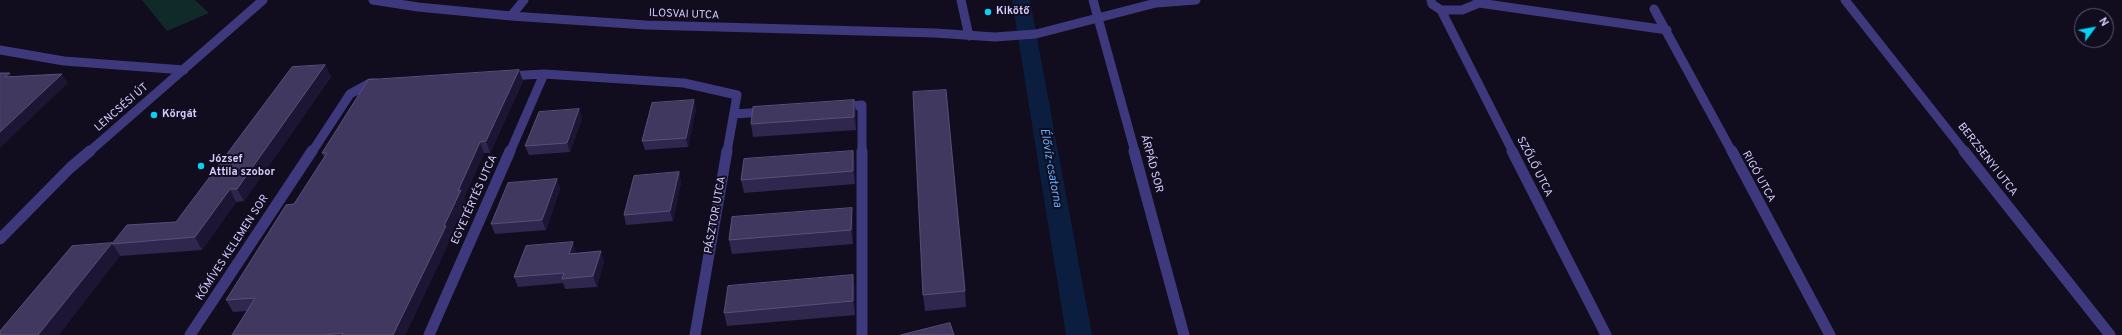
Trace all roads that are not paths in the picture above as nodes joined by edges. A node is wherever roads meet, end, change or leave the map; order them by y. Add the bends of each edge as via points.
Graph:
1 (263, 0) edge
2 (373, 0) edge
3 (524, 0) edge
4 (961, 0) edge
5 (1093, 0) edge
6 (1196, 0) edge
7 (1431, 0) edge
8 (1845, 0) edge
9 (1478, 2) edge
10 (1654, 9) dead end
11 (1441, 10) junction
12 (512, 16) junction
13 (1099, 18) junction
14 (1667, 30) junction
15 (969, 36) junction
16 (0, 50) edge
17 (184, 70) junction
18 (544, 74) junction
19 (496, 77) edge
20 (386, 82) edge
21 (832, 107) edge
22 (779, 111) edge
23 (734, 114) junction
24 (0, 239) edge
25 (190, 335) edge
26 (429, 335) edge
27 (695, 335) edge
28 (862, 335) edge
29 (1184, 335) edge
30 (1606, 335) edge
31 (1830, 335) edge
32 (2110, 335) edge

1 - 17 street, LENCSÉSI ÚT
2 - 12 street, ILOSVAI UTCA
3 - 12 street
4 - 15 street
5 - 13 street, ÁRPÁD SOR
6 - 13 street, ILOSVAI UTCA via 1156,3
7 - 11 street, SZŐLŐ UTCA via 1432,4
8 - 32 street, BERZSENYI UTCA
9 - 11 street via 1462,10
9 - 14 street
10 - 14 street, RIGÓ UTCA
11 - 30 street, SZŐLŐ UTCA
12 - 15 street, ILOSVAI UTCA via 646,25
13 - 15 street, ILOSVAI UTCA via 1036,34
13 - 29 street, ÁRPÁD SOR
14 - 31 street, RIGÓ UTCA
16 - 17 street via 64,61
17 - 24 street, LENCSÉSI ÚT via 70,168
18 - 19 street
18 - 23 street, PÁSZTOR UTCA via 684,83 737,95
18 - 26 street, EGYETÉRTÉS UTCA
20 - 25 street, KŐMÍVES KELEMEN SOR via 370,83 350,94
21 - 28 street via 862,105
22 - 23 street
23 - 27 street, PÁSZTOR UTCA

